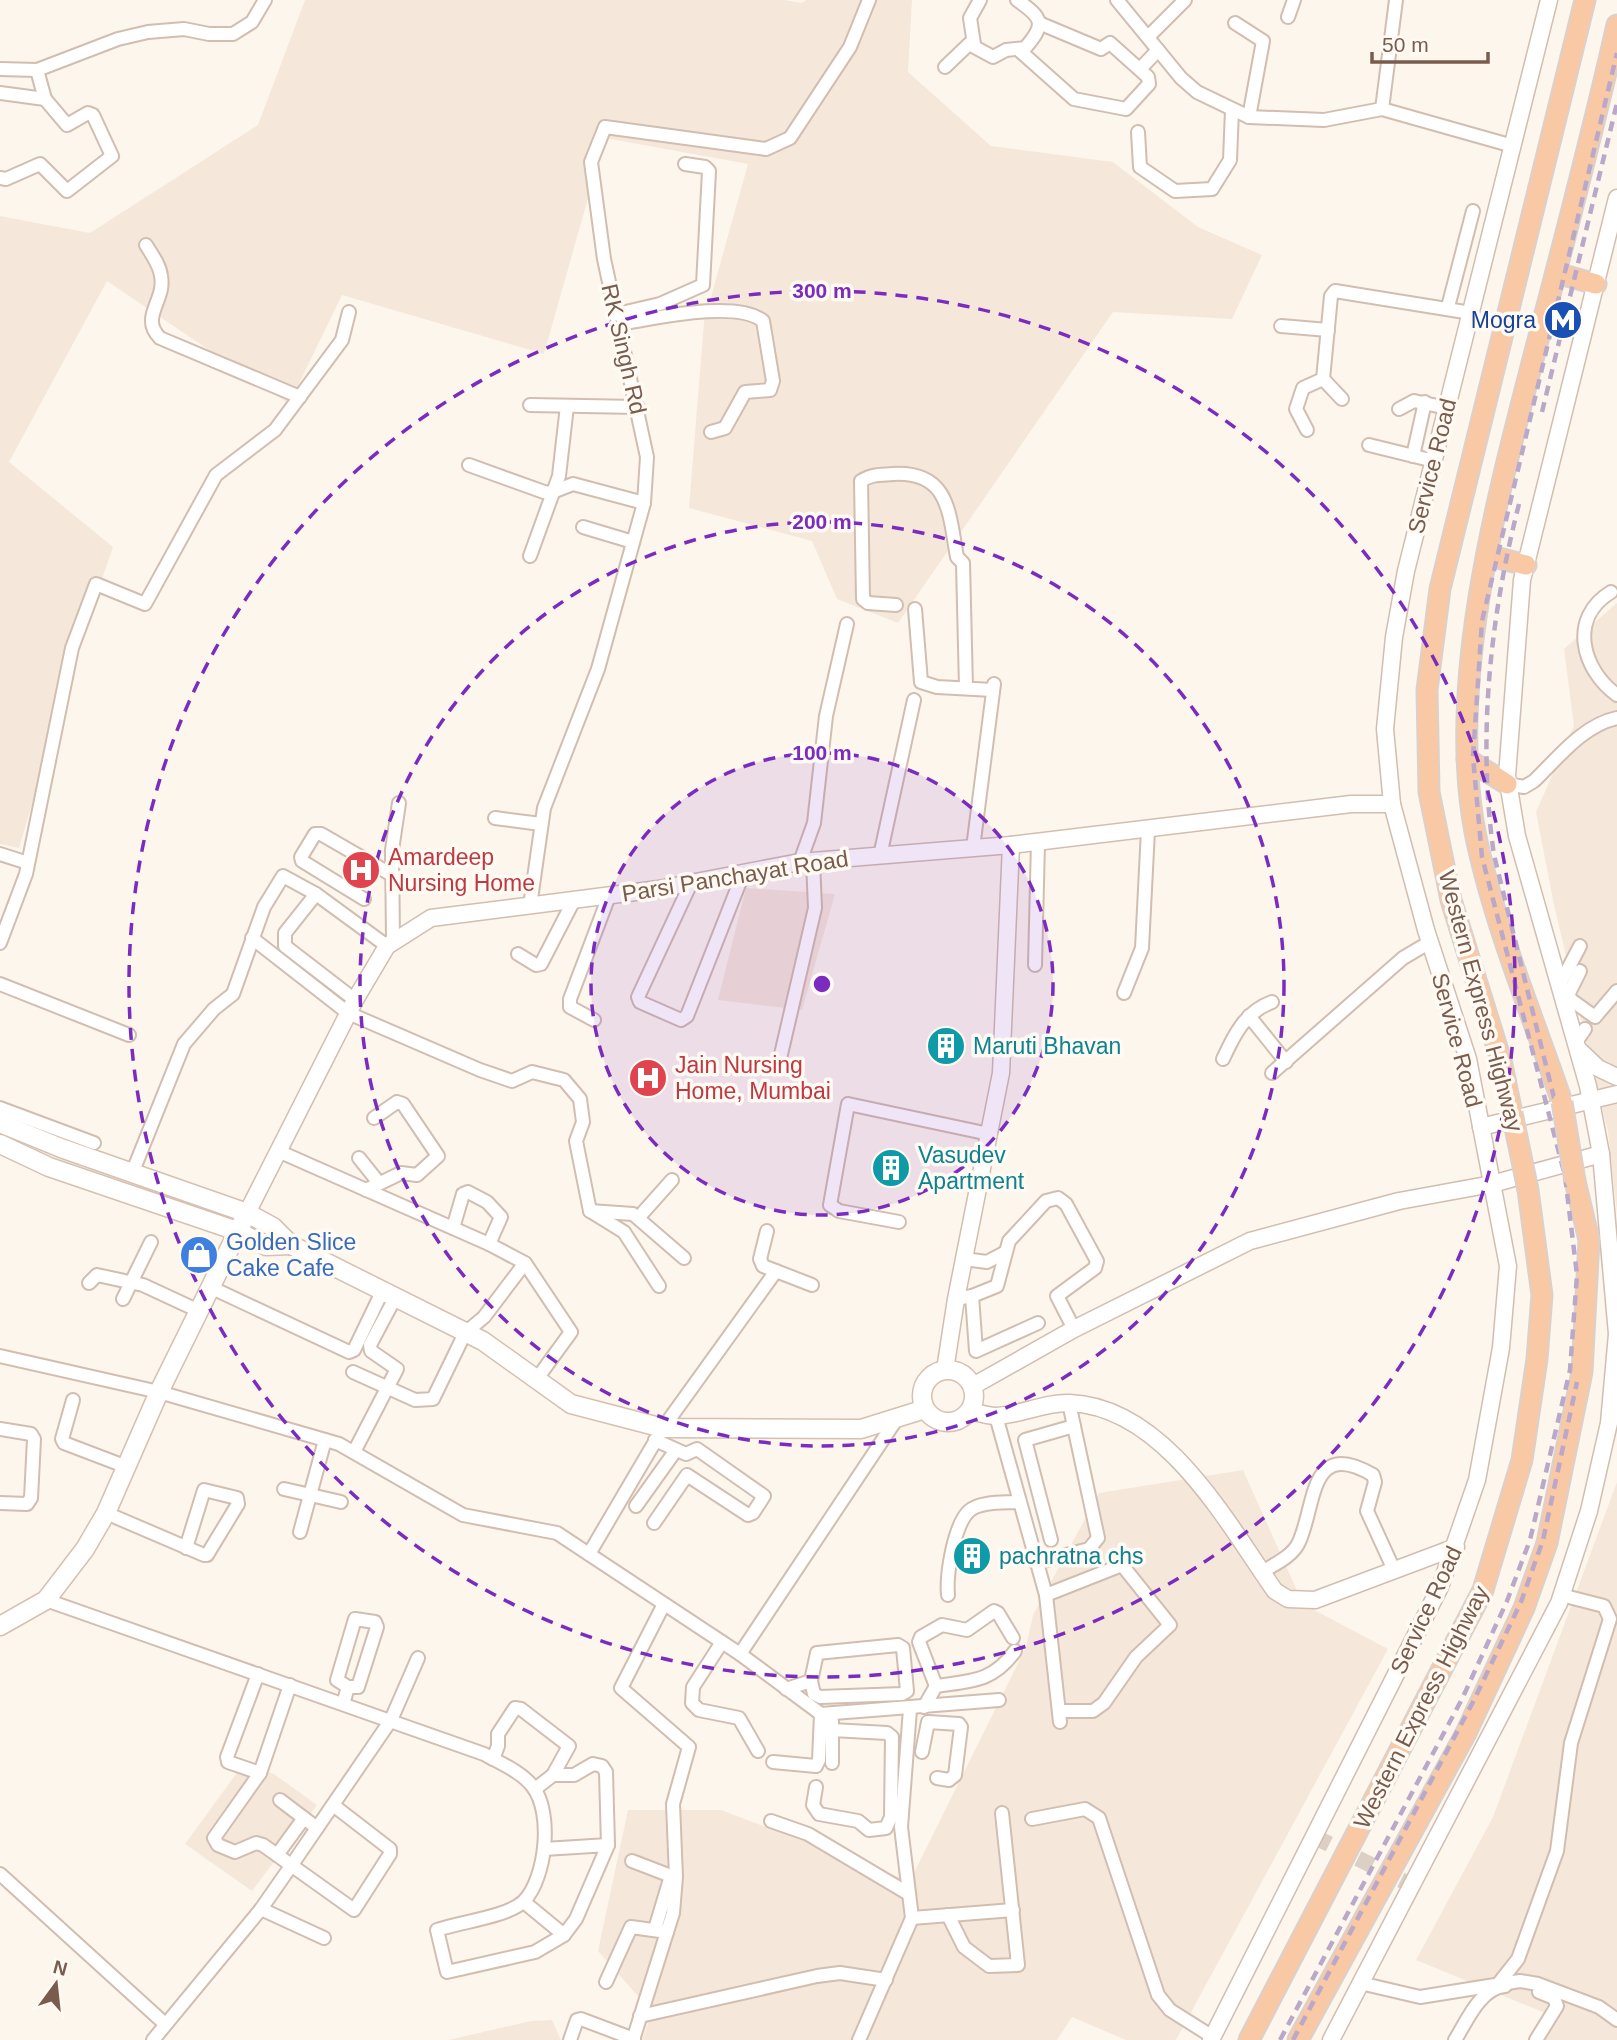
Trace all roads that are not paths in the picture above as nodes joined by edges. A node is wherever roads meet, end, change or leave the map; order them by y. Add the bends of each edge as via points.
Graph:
1 (265, 0) edge
2 (869, 0) edge
3 (979, 0) edge
4 (1017, 0) edge
5 (1117, 0) edge
6 (1185, 0) edge
7 (1294, 0) edge
8 (1396, 0) edge
9 (1549, 0) edge
10 (1585, 0) edge
11 (1288, 17) dead end
12 (1040, 23) junction
13 (1235, 23) dead end
14 (1617, 25) edge
15 (1148, 37) junction
16 (974, 44) junction
17 (1158, 50) junction
18 (1020, 51) junction
19 (945, 67) dead end
20 (0, 69) edge
21 (1140, 69) junction
22 (37, 70) junction
23 (0, 93) edge
24 (45, 99) junction
25 (1382, 109) junction
26 (1232, 110) junction
27 (1249, 117) junction
28 (1138, 132) dead end
29 (1513, 146) junction
30 (685, 164) dead end
31 (0, 178) edge
32 (1617, 198) edge
33 (1473, 211) dead end
34 (146, 245) dead end
35 (1556, 273) junction
36 (1595, 284) junction
37 (1448, 307) junction
38 (349, 312) dead end
39 (1471, 313) junction
40 (618, 319) junction
41 (1281, 326) dead end
42 (1328, 330) junction
43 (1324, 379) junction
44 (300, 397) junction
45 (1342, 399) dead end
46 (1426, 402) junction
47 (530, 405) dead end
48 (567, 405) junction
49 (638, 407) junction
50 (1447, 408) junction
51 (1399, 409) dead end
52 (1307, 430) dead end
53 (711, 432) dead end
54 (1368, 445) dead end
55 (1413, 456) junction
56 (1434, 461) junction
57 (469, 464) dead end
58 (555, 491) junction
59 (644, 503) junction
60 (583, 527) dead end
61 (633, 542) junction
62 (1487, 555) junction
63 (530, 556) dead end
64 (1526, 565) junction
65 (1611, 592) dead end
66 (896, 605) dead end
67 (915, 609) dead end
68 (847, 624) dead end
69 (966, 688) junction
70 (1617, 695) edge
71 (914, 700) dead end
72 (1617, 718) edge
73 (1467, 759) junction
74 (1507, 784) junction
75 (399, 803) dead end
76 (1392, 804) junction
77 (495, 818) dead end
78 (541, 824) junction
79 (1148, 830) junction
80 (1038, 842) junction
81 (1011, 845) junction
82 (972, 848) junction
83 (0, 854) edge
84 (880, 856) junction
85 (807, 861) junction
86 (28, 863) junction
87 (743, 874) junction
88 (392, 875) junction
89 (691, 883) junction
90 (316, 894) junction
91 (609, 896) junction
92 (364, 899) dead end
93 (574, 900) junction
94 (530, 906) junction
95 (253, 938) junction
96 (390, 942) junction
97 (1430, 942) junction
98 (0, 943) edge
99 (1580, 946) dead end
100 (519, 954) dead end
101 (1035, 965) dead end
102 (1580, 971) dead end
103 (0, 984) edge
104 (1617, 990) edge
105 (1124, 993) dead end
106 (1564, 994) junction
107 (1272, 1002) dead end
108 (351, 1006) junction
109 (1249, 1016) junction
110 (594, 1020) dead end
111 (129, 1035) dead end
112 (1580, 1040) junction
113 (1223, 1059) dead end
114 (1286, 1062) junction
115 (779, 1063) dead end
116 (1272, 1073) dead end
117 (1617, 1077) edge
118 (1617, 1094) edge
119 (1590, 1101) junction
120 (3, 1117) edge
121 (374, 1118) dead end
122 (1480, 1127) junction
123 (989, 1134) junction
124 (63, 1140) junction
125 (94, 1143) dead end
126 (0, 1144) edge
127 (278, 1151) junction
128 (1601, 1154) junction
129 (359, 1158) dead end
130 (133, 1171) junction
131 (672, 1180) dead end
132 (379, 1183) junction
133 (1492, 1184) junction
134 (366, 1190) junction
135 (590, 1211) junction
136 (247, 1213) junction
137 (639, 1217) junction
138 (899, 1222) dead end
139 (453, 1228) junction
140 (237, 1231) junction
141 (767, 1231) dead end
142 (151, 1242) dead end
143 (489, 1244) junction
144 (291, 1245) junction
145 (1004, 1252) junction
146 (684, 1258) dead end
147 (964, 1259) junction
148 (525, 1262) junction
149 (776, 1272) junction
150 (131, 1282) junction
151 (89, 1283) dead end
152 (812, 1285) dead end
153 (659, 1286) dead end
154 (210, 1287) junction
155 (388, 1295) junction
156 (964, 1297) junction
157 (124, 1299) dead end
158 (199, 1311) junction
159 (1074, 1329) junction
160 (465, 1333) junction
161 (1047, 1344) junction
162 (0, 1356) edge
163 (1616, 1356) edge
164 (945, 1370) junction
165 (353, 1372) dead end
166 (1615, 1379) edge
167 (537, 1380) junction
168 (973, 1386) junction
169 (388, 1388) junction
170 (159, 1392) junction
171 (73, 1400) dead end
172 (1069, 1403) junction
173 (925, 1409) junction
174 (970, 1411) junction
175 (996, 1416) junction
176 (896, 1420) junction
177 (1074, 1426) junction
178 (0, 1429) edge
179 (659, 1434) junction
180 (323, 1439) junction
181 (676, 1450) junction
182 (354, 1452) junction
183 (127, 1467) junction
184 (284, 1489) dead end
185 (310, 1494) junction
186 (341, 1502) dead end
187 (1018, 1502) junction
188 (0, 1503) edge
189 (636, 1506) dead end
190 (106, 1513) junction
191 (654, 1523) dead end
192 (300, 1532) dead end
193 (1051, 1540) dead end
194 (1456, 1547) junction
195 (186, 1548) junction
196 (589, 1554) junction
197 (1036, 1563) junction
198 (1394, 1570) junction
199 (1262, 1572) junction
200 (948, 1595) dead end
201 (1046, 1595) junction
202 (1562, 1595) junction
203 (46, 1600) junction
204 (664, 1604) junction
205 (0, 1626) edge
206 (1013, 1638) dead end
207 (722, 1642) junction
208 (1016, 1651) dead end
209 (740, 1654) junction
210 (418, 1658) dead end
211 (258, 1674) junction
212 (988, 1676) junction
213 (811, 1681) junction
214 (290, 1685) junction
215 (348, 1686) junction
216 (936, 1686) junction
217 (782, 1687) junction
218 (343, 1704) junction
219 (951, 1704) junction
220 (800, 1706) dead end
221 (924, 1707) junction
222 (910, 1709) junction
223 (827, 1714) junction
224 (391, 1720) junction
225 (951, 1723) junction
226 (832, 1730) junction
227 (907, 1744) junction
228 (758, 1751) dead end
229 (493, 1759) junction
230 (773, 1762) dead end
231 (832, 1763) dead end
232 (260, 1773) junction
233 (553, 1775) junction
234 (937, 1778) dead end
235 (816, 1787) dead end
236 (535, 1789) junction
237 (280, 1800) dead end
238 (333, 1805) junction
239 (1002, 1813) dead end
240 (304, 1818) junction
241 (1032, 1819) dead end
242 (771, 1821) dead end
243 (317, 1828) junction
244 (607, 1845) junction
245 (544, 1849) junction
246 (277, 1855) junction
247 (632, 1861) dead end
248 (291, 1866) junction
249 (0, 1874) edge
250 (673, 1876) junction
251 (909, 1894) junction
252 (524, 1902) junction
253 (261, 1909) junction
254 (1013, 1910) junction
255 (948, 1915) junction
256 (912, 1918) junction
257 (661, 1930) junction
258 (564, 1936) junction
259 (324, 1938) dead end
260 (886, 1980) junction
261 (606, 1982) dead end
262 (1360, 1983) junction
263 (1499, 1983) junction
264 (1471, 1987) junction
265 (1477, 2003) junction
266 (640, 2016) junction
267 (1617, 2020) edge
268 (164, 2023) junction
269 (1212, 2038) edge
270 (634, 2039) edge
271 (153, 2040) edge
272 (570, 2040) edge
273 (859, 2040) edge
274 (1249, 2040) edge
275 (1298, 2040) edge
276 (1331, 2040) edge
277 (1455, 2040) edge
278 (1536, 2040) edge

1 - 22 street via 253,22 233,34 184,29 148,32
2 - 40 street, RK Singh Rd via 850,47 790,138 766,149 605,127 591,162 604,259
3 - 16 street via 970,18
4 - 12 street via 1035,12
5 - 15 street
6 - 15 street
7 - 11 street
8 - 25 street
9 - 29 street, Service Road
10 - 274 highway, Western Express Highway, bridge via 1440,589 1427,690 1429,792 1451,900 1501,1060 1528,1190 1542,1295 1522,1460 1482,1590
12 - 18 street via 1039,32
12 - 21 street via 1101,50 1110,43
13 - 27 street via 1263,41
14 - 35 highway, Western Express Highway
15 - 17 street
16 - 18 street via 989,57 1006,50
16 - 19 street via 964,46
17 - 21 street
17 - 26 street via 1197,92
18 - 21 street via 1074,99 1120,109 1128,108 1149,84
20 - 22 street
22 - 24 street
23 - 24 street
24 - 31 street via 64,124 93,115 111,158 67,191 40,163
25 - 27 street via 1324,120
25 - 29 street
26 - 27 street
26 - 28 street via 1230,160 1212,189 1175,191 1140,167
29 - 39 street, Service Road
30 - 40 street via 709,171 703,285
32 - 36 street
33 - 37 street
34 - 44 street via 162,275 161,294 150,317 152,330 160,338
35 - 36 highway
35 - 62 highway, Western Express Highway
36 - 64 street
37 - 39 street
37 - 42 street via 1335,290
38 - 44 street via 342,340
39 - 50 street, Service Road
40 - 49 street, RK Singh Rd
40 - 53 street via 748,313 763,321 773,381 770,390 745,392 725,428
41 - 42 street
42 - 43 street
43 - 45 street
43 - 52 street via 1303,388 1296,409
44 - 86 street via 275,430 216,475 145,604 96,584 72,648
46 - 50 street
46 - 51 street via 1414,401
46 - 55 street
47 - 48 street
48 - 49 street
48 - 58 street
49 - 59 street, RK Singh Rd via 647,457
50 - 56 street, Service Road
54 - 55 street
55 - 56 street
56 - 76 street, Service Road via 1394,637 1385,729
57 - 58 street via 544,492
58 - 59 street via 573,484
58 - 63 street
59 - 61 street, RK Singh Rd
60 - 61 street
61 - 78 street, RK Singh Rd via 598,669
62 - 64 highway
62 - 73 highway, Western Express Highway via 1478,599
64 - 74 street
65 - 70 street via 1593,608 1586,625 1585,649 1601,684
66 - 69 street via 863,599 861,481 869,476 911,473 937,486 946,500 957,557 963,563
67 - 69 street via 921,682
68 - 85 street via 826,716
69 - 82 street via 994,687
71 - 84 street
72 - 74 street via 1588,730 1524,787
73 - 74 highway
73 - 275 highway, Western Express Highway, bridge via 1475,831 1490,890 1562,1102 1589,1240 1578,1397 1547,1543 1524,1608 1466,1733
74 - 106 street via 1517,836
75 - 88 street
76 - 79 street, Parsi Panchayat Road via 1351,804
76 - 97 street, Service Road
77 - 78 street
78 - 94 street, RK Singh Rd
79 - 80 street, Parsi Panchayat Road
79 - 105 street via 1142,948
80 - 81 street, Parsi Panchayat Road
80 - 101 street
81 - 82 street, Parsi Panchayat Road
81 - 123 street via 1001,1073
82 - 84 street, Parsi Panchayat Road
83 - 86 street
84 - 85 street, Parsi Panchayat Road
85 - 87 street, Parsi Panchayat Road
85 - 115 street via 815,908
86 - 98 street
87 - 89 street, Parsi Panchayat Road
87 - 89 street via 687,1016 681,1020 638,997
88 - 92 street via 315,834 302,861
88 - 96 street
89 - 91 street, Parsi Panchayat Road
90 - 95 street via 283,876 264,907
90 - 96 street
90 - 108 street via 285,933 285,946
91 - 93 street, Parsi Panchayat Road
91 - 110 street via 570,999 570,1007
93 - 94 street, Parsi Panchayat Road
93 - 100 street via 540,965
94 - 96 street, Parsi Panchayat Road via 431,918
95 - 108 street
95 - 130 street via 233,994 184,1044
96 - 108 street
97 - 114 street via 1403,958
97 - 122 street, Service Road via 1468,1059
99 - 106 street
102 - 106 street
103 - 111 street
104 - 106 street via 1595,1017
106 - 112 street
107 - 109 street
108 - 127 street
108 - 135 street via 480,1070 512,1081 533,1072 564,1080 580,1099 583,1122 576,1141
109 - 113 street via 1235,1031
109 - 114 street
112 - 117 street via 1598,1068
112 - 119 street
114 - 116 street
118 - 119 street
119 - 122 street
119 - 128 street
120 - 124 main road
121 - 132 street via 397,1102 403,1104 438,1156 417,1175 401,1173
122 - 133 street, Service Road
123 - 138 street via 848,1104 830,1205 835,1210
123 - 147 street
124 - 125 street
124 - 130 main road
126 - 140 main road via 49,1167
127 - 134 street
127 - 136 street
128 - 133 street
128 - 163 street
129 - 132 street
130 - 136 main road
131 - 137 street
132 - 134 street
133 - 159 street via 1399,1201 1250,1241
133 - 194 street, Service Road via 1508,1266 1501,1348 1477,1480
134 - 139 street
135 - 137 street
135 - 153 street via 624,1233
136 - 140 main road
136 - 144 main road via 273,1227
137 - 146 street
139 - 143 street
139 - 143 street via 463,1194 468,1192 487,1202 501,1217
140 - 144 main road via 266,1246
140 - 154 main road
141 - 149 street via 761,1263
142 - 150 street
143 - 148 street
144 - 155 main road
145 - 147 street via 987,1262
145 - 156 street via 998,1284
145 - 159 street via 1049,1198 1066,1203 1097,1261 1096,1268 1057,1296
147 - 156 street
148 - 160 street via 484,1317
148 - 167 street via 571,1332
149 - 152 street
149 - 179 street
150 - 151 street via 97,1275
150 - 157 street
150 - 158 street
154 - 155 street via 349,1352
154 - 158 main road
155 - 160 main road
155 - 169 street via 370,1345 372,1351 396,1365
156 - 161 street via 976,1351 1036,1323
156 - 164 street
158 - 170 main road
159 - 161 street
160 - 167 main road
160 - 169 street via 433,1399 415,1400
161 - 168 street
162 - 170 street
163 - 166 street
164 - 168 main road via 961,1373
164 - 173 main road via 925,1384
165 - 169 street
166 - 202 street via 1588,1511
167 - 179 main road via 571,1404
168 - 174 main road
169 - 182 street
170 - 180 street
170 - 183 main road
171 - 183 street via 64,1443
172 - 175 street
172 - 177 street
172 - 199 street via 1100,1408 1153,1435 1208,1494
173 - 174 main road via 947,1423
173 - 176 main road
174 - 175 street
175 - 187 street
176 - 179 main road via 861,1429
176 - 209 street
177 - 193 street via 1025,1440
177 - 197 street via 1097,1542 1089,1549
178 - 188 street via 31,1434 34,1439 31,1498 26,1504
179 - 181 street
179 - 196 street
180 - 182 street
180 - 185 street
181 - 189 street
181 - 191 street via 686,1454 697,1449 763,1498 748,1515 687,1475
182 - 196 street via 463,1515 557,1533
183 - 190 main road
184 - 185 street
185 - 186 street
185 - 192 street
187 - 197 street
187 - 200 street via 969,1511 948,1569
190 - 195 street
190 - 203 main road
194 - 198 street
194 - 269 street, Service Road
195 - 195 street via 204,1490 237,1498 238,1504 211,1552 204,1555
196 - 204 street
197 - 201 street
198 - 199 street via 1315,1600 1289,1598 1275,1591
198 - 199 street via 1367,1511 1373,1475 1345,1464 1325,1469 1316,1479 1299,1544
201 - 201 street via 1061,1716 1093,1711 1104,1703 1143,1649 1170,1625 1122,1565
202 - 262 street
202 - 263 street via 1604,1606 1610,1619 1571,1743 1557,1851 1518,1959
203 - 205 main road
203 - 211 street
204 - 207 street
204 - 250 street via 621,1688 690,1747 673,1804
206 - 216 street via 994,1611 967,1630 942,1625 920,1637
207 - 209 street
207 - 228 street via 693,1687 692,1703 699,1710 739,1718
208 - 212 street via 1000,1670
209 - 217 street
210 - 224 street
211 - 214 street
211 - 232 street via 227,1757 228,1762
212 - 216 street
212 - 219 street via 995,1700
213 - 213 street via 814,1694 820,1697 902,1694 907,1691 903,1648 817,1653
213 - 217 street
214 - 218 street
214 - 232 street
215 - 215 street via 358,1687 375,1622 355,1619 337,1680
215 - 218 street
216 - 221 street
217 - 220 street
217 - 223 street
218 - 224 street
219 - 221 street
219 - 225 street
221 - 222 street
222 - 223 street
222 - 227 street
223 - 226 street
223 - 230 street via 816,1766
224 - 229 street
224 - 238 street
225 - 227 street via 928,1722 922,1752
225 - 234 street via 961,1727 957,1769 949,1780
226 - 231 street
226 - 235 street via 892,1737 891,1816 886,1828 869,1830 858,1821 819,1814 813,1805
227 - 251 street via 901,1827
229 - 233 street via 498,1734 519,1708 569,1746
229 - 236 street
232 - 246 street via 214,1838 226,1850 235,1852 256,1843
233 - 236 street
233 - 244 street via 574,1775 593,1765 604,1769
236 - 245 street via 544,1819
237 - 240 street
238 - 243 street
238 - 248 street via 390,1849 356,1908 351,1909
239 - 254 street
240 - 243 street
240 - 246 street
241 - 269 street via 1085,1809 1099,1818 1158,1995 1170,2010
242 - 251 street via 808,1834
243 - 248 street
244 - 245 street
244 - 258 street via 576,1919
245 - 252 street via 537,1880
246 - 248 street
247 - 250 street
248 - 253 street
249 - 268 street
250 - 257 street
251 - 256 street
252 - 258 street
252 - 258 street via 437,1930 447,1972 535,1952
253 - 259 street
253 - 268 street
254 - 255 street
254 - 255 street via 1019,1963 997,1968 964,1947
255 - 256 street
256 - 260 street
257 - 261 street via 631,1927
257 - 266 street
260 - 266 street via 840,1973 817,1976
260 - 273 street
262 - 264 street via 1419,1997
262 - 276 street
263 - 264 street
263 - 267 street via 1538,1984 1599,2007
264 - 265 street
265 - 277 street
265 - 278 street via 1499,1986 1521,1985 1554,1998 1555,2011
266 - 270 street
268 - 271 street
270 - 272 street via 581,2019

